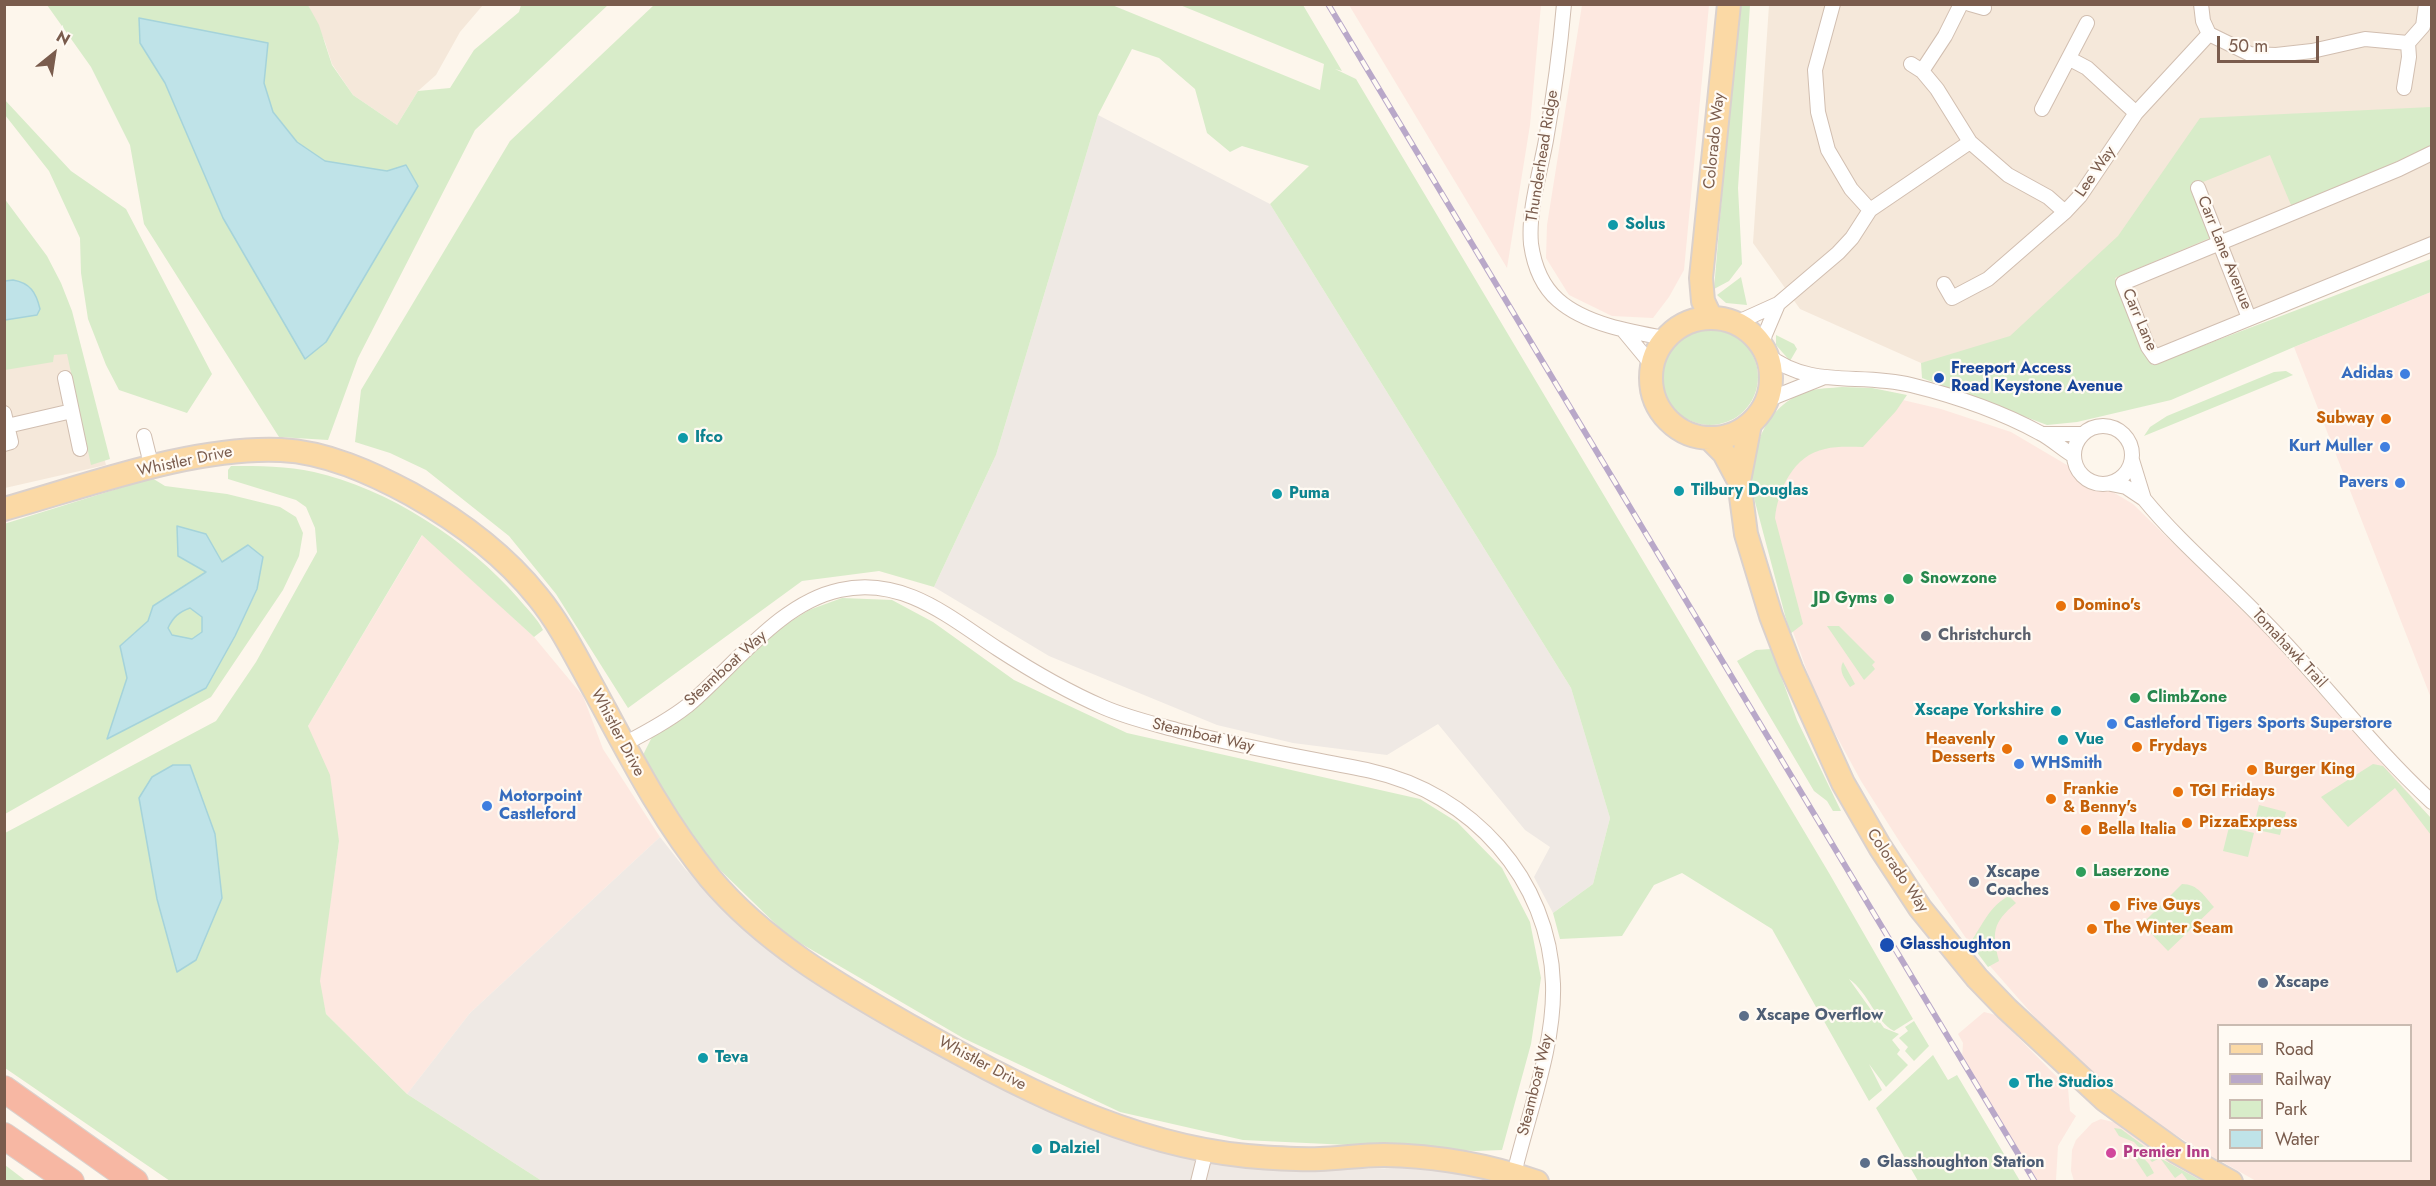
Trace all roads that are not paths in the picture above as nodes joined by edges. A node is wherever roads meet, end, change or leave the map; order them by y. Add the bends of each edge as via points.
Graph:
1 (1564, 4) edge
2 (1729, 4) edge
3 (1833, 4) edge
4 (1961, 4) edge
5 (2201, 4) edge
6 (2426, 4) edge
7 (2087, 23) dead end
8 (2209, 34) junction
9 (2408, 43) junction
10 (2070, 59) junction
11 (2404, 88) dead end
12 (2042, 109) dead end
13 (2136, 113) junction
14 (1970, 142) junction
15 (2432, 153) edge
16 (2198, 188) dead end
17 (1870, 210) junction
18 (2065, 212) junction
19 (2219, 243) junction
20 (2432, 244) edge
21 (1701, 278) junction
22 (1944, 284) dead end
23 (1778, 304) junction
24 (1712, 318) junction
25 (2249, 318) junction
26 (1736, 323) junction
27 (1623, 330) junction
28 (1668, 335) junction
29 (1764, 349) junction
30 (1652, 365) junction
31 (65, 378) dead end
32 (1822, 378) junction
33 (1767, 400) junction
34 (72, 411) junction
35 (6, 419) edge
36 (1750, 424) junction
37 (2042, 434) junction
38 (2082, 434) junction
39 (144, 436) dead end
40 (1709, 438) junction
41 (4, 444) edge
42 (80, 448) dead end
43 (2074, 456) junction
44 (2132, 460) junction
45 (152, 468) junction
46 (1739, 481) junction
47 (2110, 484) junction
48 (2144, 499) junction
49 (4, 509) edge
50 (624, 744) junction
51 (2432, 802) edge
52 (4, 1089) edge
53 (4, 1137) edge
54 (1206, 1150) junction
55 (1514, 1174) junction
56 (71, 1182) edge
57 (135, 1182) edge
58 (1198, 1182) edge
59 (1537, 1182) edge
60 (2231, 1182) edge

1 - 27 street, Thunderhead Ridge via 1532,219 1533,254 1544,284 1559,302
2 - 21 main road, Colorado Way
3 - 17 street via 1815,69 1818,112 1831,154 1851,189
4 - 14 street via 1945,36 1916,67 1937,89
5 - 8 street
6 - 9 street via 2422,26
7 - 10 street
8 - 9 street via 2250,54 2312,51 2365,39
8 - 13 street, Lee Way
9 - 11 street
10 - 12 street
10 - 13 street via 2087,68
13 - 18 street, Lee Way
14 - 17 street
14 - 18 street via 2008,175 2048,197
15 - 19 street, Carr Lane
16 - 19 street, Carr Lane Avenue
17 - 23 street via 1838,253
18 - 22 street, Lee Way via 1988,279 1952,298
19 - 25 street, Carr Lane Avenue
19 - 25 street, Carr Lane via 2123,283 2148,347 2155,357
20 - 25 street, Carr Lane
21 - 24 main road, Colorado Way via 1703,301
21 - 28 main road, Colorado Way via 1687,311
23 - 26 street
23 - 29 street
24 - 26 main road
24 - 28 main road via 1699,318
26 - 29 main road
27 - 28 street, Thunderhead Ridge
27 - 30 street, Thunderhead Ridge
28 - 30 main road
29 - 32 street, Tomahawk Trail via 1781,366
29 - 33 main road via 1771,372
30 - 40 main road via 1654,399 1663,415 1684,431
31 - 34 street
32 - 33 street, Tomahawk Trail
32 - 37 street, Tomahawk Trail via 1908,384 1959,397
33 - 36 main road
34 - 35 street
34 - 42 street
35 - 41 street via 11,442
36 - 40 main road via 1729,436
36 - 46 main road, Colorado Way
37 - 38 street, Tomahawk Trail
37 - 43 street, Tomahawk Trail
38 - 43 street
38 - 44 street, Tomahawk Trail via 2100,426 2116,429 2132,447
39 - 45 street
40 - 46 main road, Colorado Way via 1724,453
43 - 47 street, Tomahawk Trail via 2079,472 2089,481
44 - 47 street via 2125,475
44 - 48 street, Tomahawk Trail
45 - 49 main road, Whistler Drive
45 - 50 main road, Whistler Drive via 207,455 284,450 352,467 386,480 426,503 460,523 504,559 540,598
46 - 60 main road, Colorado Way via 1746,534 1791,668 1858,812 1920,908 1998,1000 2105,1100 2176,1152
47 - 48 street, Tomahawk Trail via 2126,487
48 - 51 street, Tomahawk Trail via 2267,624
50 - 54 main road, Whistler Drive via 654,801 712,880 767,934 812,968 1021,1086 1120,1128
50 - 55 street, Steamboat Way via 685,707 796,608 840,590 883,588 940,609 1046,680 1105,708 1212,739 1382,774 1427,790 1474,821 1500,847 1531,896 1549,948 1551,1020
52 - 57 highway
53 - 56 highway
54 - 55 main road, Whistler Drive via 1283,1159 1427,1157
54 - 58 street
55 - 59 main road, Whistler Drive

